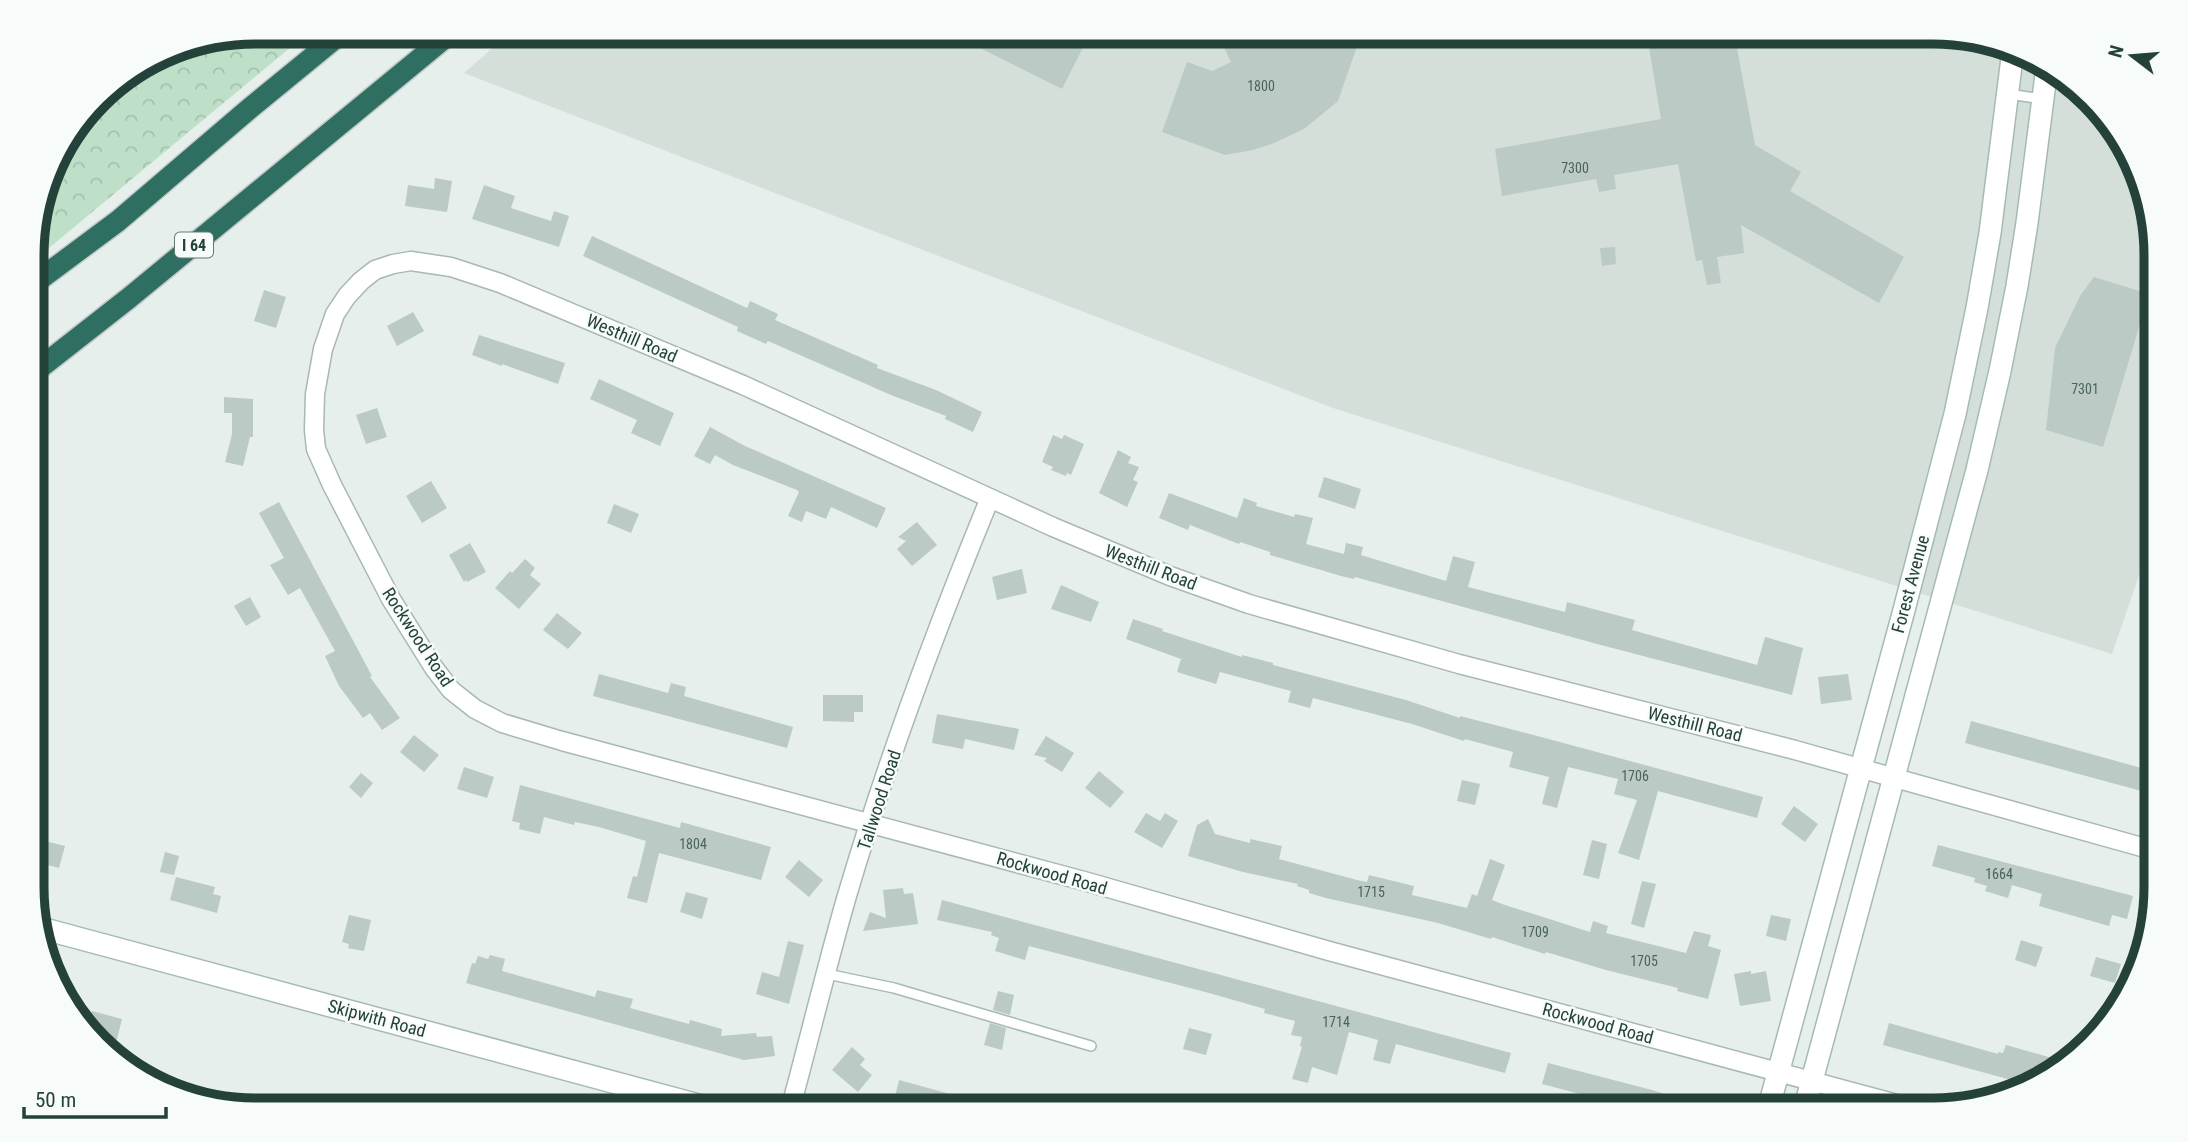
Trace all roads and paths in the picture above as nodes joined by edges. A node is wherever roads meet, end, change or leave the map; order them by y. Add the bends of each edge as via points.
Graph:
1 (328, 44) edge
2 (437, 44) edge
3 (2012, 59) edge
4 (2046, 76) edge
5 (2008, 94) junction
6 (2043, 99) junction
7 (44, 276) edge
8 (44, 365) edge
9 (319, 457) joint
10 (990, 498) junction
11 (1860, 769) junction
12 (1893, 778) junction
13 (871, 824) junction
14 (2144, 848) edge
15 (49, 930) edge
16 (827, 974) junction
17 (1091, 1046) dead end
18 (1778, 1072) junction
19 (1812, 1082) junction
20 (638, 1088) junction
21 (635, 1098) edge
22 (674, 1098) edge
23 (793, 1098) edge
24 (1771, 1098) edge
25 (1807, 1098) edge
26 (1873, 1098) edge

1 - 7 highway via 118,221
2 - 8 highway, I 64
3 - 5 main road, Forest Avenue
4 - 6 main road, Forest Avenue
5 - 6 lane
5 - 11 main road, Forest Avenue via 1986,258 1963,375
6 - 12 main road, Forest Avenue via 2027,223 2000,371
9 - 10 street, Westhill Road via 315,394 335,314 375,270 411,261 500,283 743,385
9 - 13 street, Rockwood Road via 391,599 434,668 451,690 475,709 502,723 562,741
10 - 11 street, Westhill Road via 1170,576 1249,604
10 - 13 street, Tallwood Road via 958,574
11 - 12 street, Westhill Road
11 - 18 main road, Forest Avenue
12 - 14 street, Westhill Road
12 - 19 main road, Forest Avenue
13 - 16 street, Tallwood Road
13 - 18 street, Rockwood Road
15 - 20 main road, Skipwith Road
16 - 17 lane via 894,988
16 - 23 street, Tallwood Road
18 - 19 street, Rockwood Road
18 - 24 main road, Forest Avenue
19 - 25 main road, Forest Avenue
19 - 26 street, Rockwood Road
20 - 21 street
20 - 22 main road, Skipwith Road

